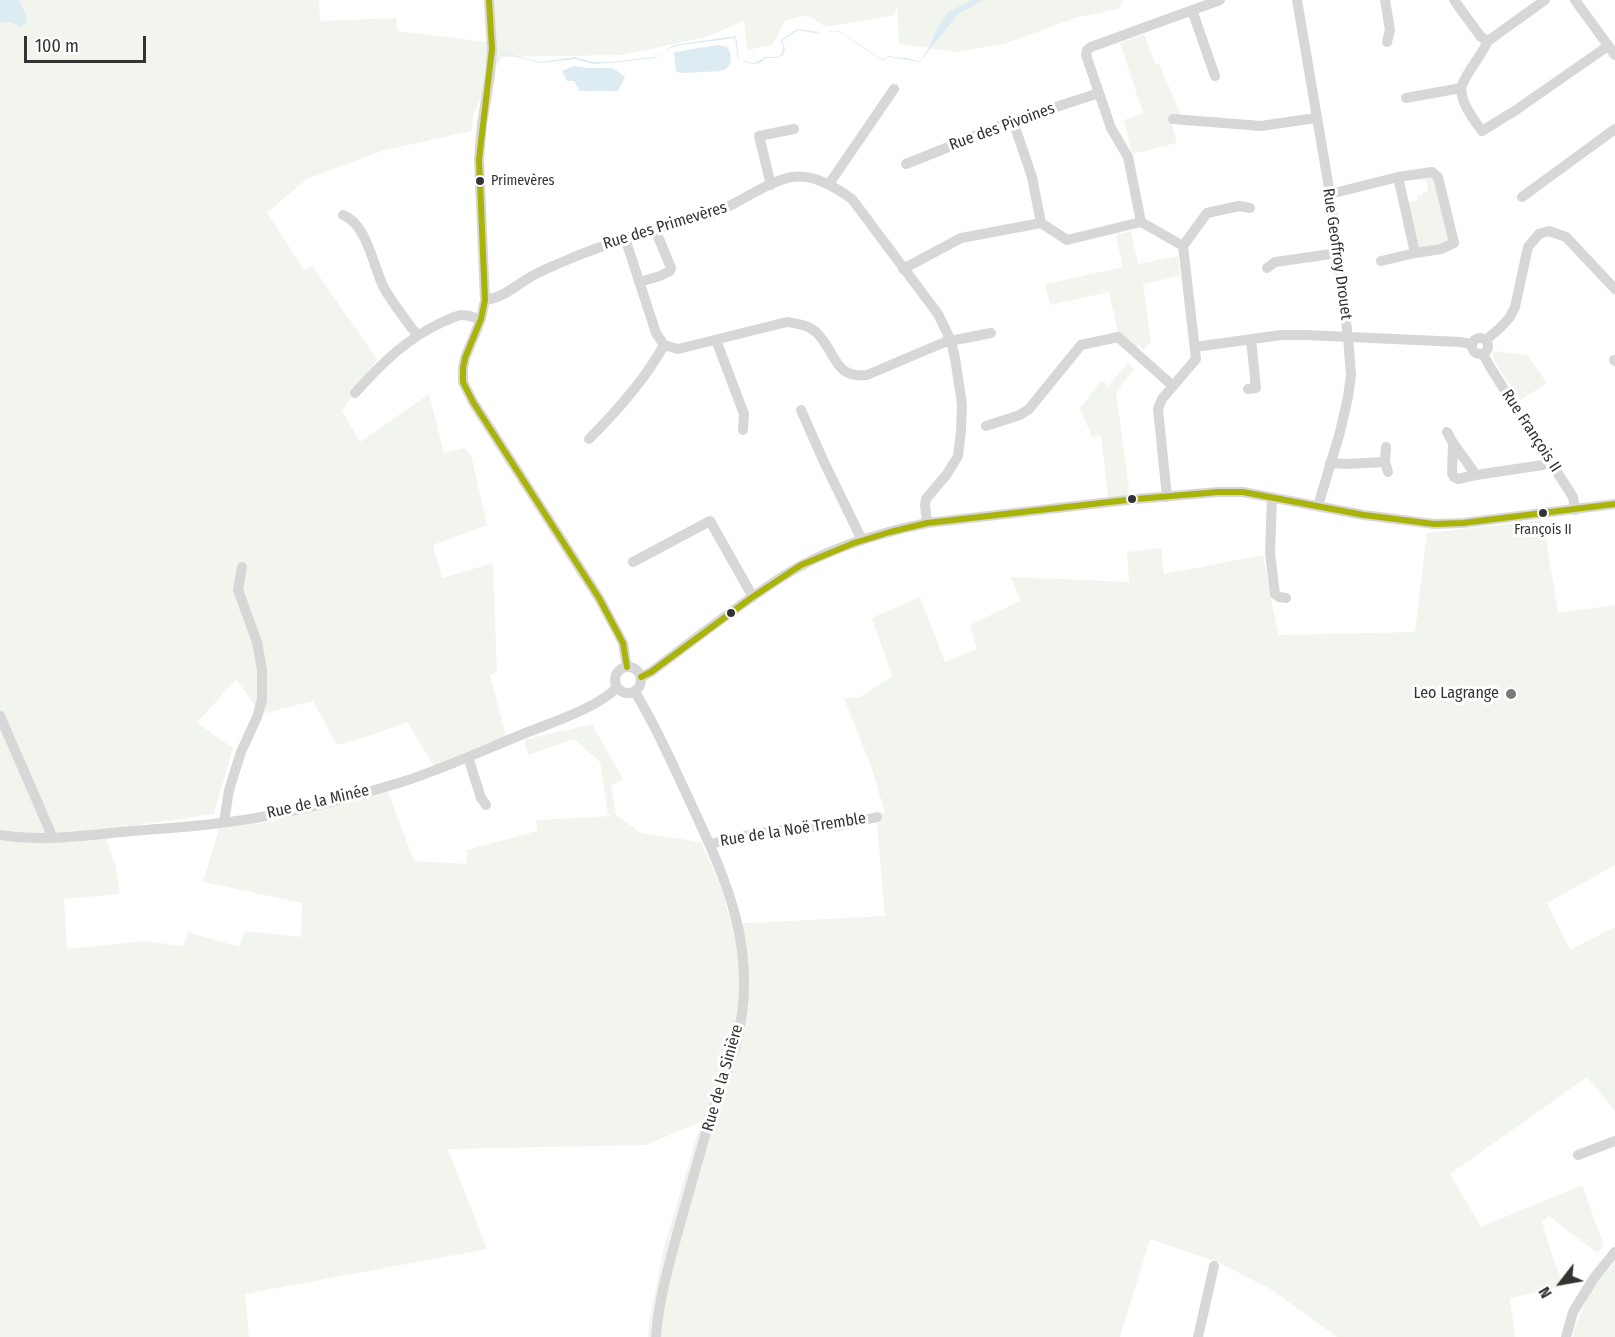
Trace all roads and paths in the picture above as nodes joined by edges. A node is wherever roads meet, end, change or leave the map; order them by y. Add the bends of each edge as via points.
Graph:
1 (489, 0) edge
2 (1220, 0) edge
3 (1297, 0) edge
4 (1385, 0) edge
5 (1454, 0) edge
6 (1545, 0) edge
7 (1575, 0) edge
8 (1192, 10) junction
9 (1488, 41) junction
10 (1387, 42) dead end
11 (1608, 46) junction
12 (1615, 56) edge
13 (1215, 76) dead end
14 (1461, 88) junction
15 (894, 89) dead end
16 (1099, 93) junction
17 (1406, 98) dead end
18 (1316, 118) junction
19 (1173, 119) dead end
20 (1013, 122) junction
21 (794, 129) dead end
22 (1615, 129) edge
23 (906, 164) dead end
24 (1398, 177) junction
25 (829, 184) junction
26 (771, 185) junction
27 (1330, 194) junction
28 (1522, 196) dead end
29 (1250, 208) dead end
30 (343, 215) dead end
31 (1041, 222) junction
32 (1141, 222) junction
33 (655, 229) junction
34 (625, 238) junction
35 (1183, 246) junction
36 (1338, 253) junction
37 (1414, 253) junction
38 (1381, 261) dead end
39 (1267, 268) dead end
40 (903, 269) junction
41 (639, 282) junction
42 (1615, 289) edge
43 (485, 300) junction
44 (481, 319) junction
45 (991, 333) dead end
46 (417, 335) junction
47 (1348, 337) junction
48 (1251, 339) junction
49 (716, 340) junction
50 (1486, 340) junction
51 (951, 341) junction
52 (1471, 344) junction
53 (664, 345) junction
54 (1195, 347) junction
55 (1483, 354) junction
56 (1173, 386) junction
57 (1248, 389) dead end
58 (355, 393) dead end
59 (801, 410) dead end
60 (986, 426) dead end
61 (743, 430) dead end
62 (1447, 432) dead end
63 (590, 439) dead end
64 (1453, 443) junction
65 (1386, 447) dead end
66 (1550, 462) junction
67 (1330, 463) junction
68 (1476, 475) junction
69 (1167, 497) junction
70 (1272, 497) junction
71 (1615, 504) edge
72 (1318, 506) junction
73 (1575, 510) junction
74 (927, 523) junction
75 (862, 540) junction
76 (633, 562) dead end
77 (242, 567) dead end
78 (753, 597) junction
79 (1286, 598) dead end
80 (627, 667) junction
81 (641, 677) junction
82 (617, 688) junction
83 (635, 692) junction
84 (0, 716) edge
85 (468, 757) junction
86 (486, 804) dead end
87 (877, 817) dead end
88 (224, 822) junction
89 (0, 835) edge
90 (53, 838) junction
91 (710, 844) junction
92 (1615, 1141) edge
93 (1578, 1155) dead end
94 (1615, 1252) edge
95 (1214, 1266) dead end
96 (656, 1337) edge
97 (1198, 1337) edge
98 (1566, 1337) edge

1 - 43 street via 492,49 479,159
2 - 8 street
3 - 18 street, Rue Geoffroy Drouet
4 - 10 street via 1390,30
5 - 9 street
6 - 9 street
7 - 11 street
8 - 13 street
8 - 16 street via 1087,50
9 - 14 street
11 - 12 street
11 - 14 street via 1482,132 1469,113
14 - 17 street
15 - 25 street
16 - 20 street, Rue des Pivoines
16 - 32 street via 1111,128 1128,157
18 - 19 street via 1261,126
18 - 27 street, Rue Geoffroy Drouet
20 - 23 street, Rue des Pivoines
20 - 31 street via 1032,177
21 - 26 street via 759,136
22 - 28 street
24 - 27 street
24 - 37 street
24 - 37 street via 1432,172 1438,177 1454,243
25 - 26 street, Rue des Primevères via 792,177
25 - 40 street, Rue des Primevères via 852,199
26 - 33 street, Rue des Primevères via 726,209
27 - 36 street, Rue Geoffroy Drouet
29 - 35 street via 1239,206 1207,213
30 - 46 street via 351,218 367,242 386,290
31 - 32 street via 1067,240
31 - 40 street via 961,238
32 - 35 street
33 - 34 street, Rue des Primevères
33 - 41 street via 671,268
34 - 41 street
34 - 43 street, Rue des Primevères via 540,271 507,293
35 - 54 street
36 - 39 street via 1275,262
36 - 47 street, Rue Geoffroy Drouet
37 - 38 street
40 - 51 street, Rue des Primevères via 938,314
41 - 53 street via 656,333
42 - 50 street via 1566,237 1549,231 1539,234 1528,247 1515,307
43 - 44 street
44 - 46 street via 461,315
44 - 80 street via 465,358 466,390 599,598 623,643
45 - 51 street
46 - 58 street via 380,365
47 - 48 street via 1281,335
47 - 52 street
47 - 67 street, Rue Geoffroy Drouet via 1351,384
48 - 54 street
48 - 57 street via 1256,388
49 - 51 street via 787,322 805,325 817,333 842,369 856,377
49 - 53 street via 678,349
49 - 61 street via 744,414
50 - 52 street via 1476,338
50 - 55 street via 1488,348
51 - 74 street, Rue des Primevères via 959,376 962,431 958,456 925,505
52 - 55 street via 1472,350
53 - 63 street via 616,411
54 - 56 street via 1196,359
55 - 66 street, Rue François II
56 - 60 street via 1118,337 1081,345 1029,408
56 - 69 street via 1158,410
59 - 75 street
62 - 64 street
64 - 68 street
64 - 68 street via 1454,477
65 - 67 street via 1386,467
66 - 68 street
66 - 73 street, Rue François II via 1573,497
67 - 72 street, Rue Geoffroy Drouet
69 - 70 street via 1243,492
69 - 74 street
70 - 72 street
70 - 79 street via 1273,580 1275,594
71 - 73 street
72 - 73 street via 1434,524
74 - 75 street
75 - 78 street via 807,563
76 - 78 street via 707,516
77 - 88 street via 238,590 257,642 262,700 229,790
78 - 81 street
80 - 81 street via 634,668
80 - 82 street via 616,674
81 - 83 street
82 - 83 street via 623,693
82 - 85 street, Rue de la Minée via 584,709
83 - 91 street, Rue de la Sinière
84 - 90 street
85 - 86 street
85 - 88 street, Rue de la Minée via 354,795
87 - 91 street, Rue de la Noë Tremble via 839,826 753,834
88 - 90 street, Rue de la Minée
89 - 90 street, Rue de la Minée
91 - 96 street, Rue de la Sinière via 736,913 745,993 737,1040 667,1272
92 - 93 street
94 - 98 street via 1573,1312
95 - 97 street

